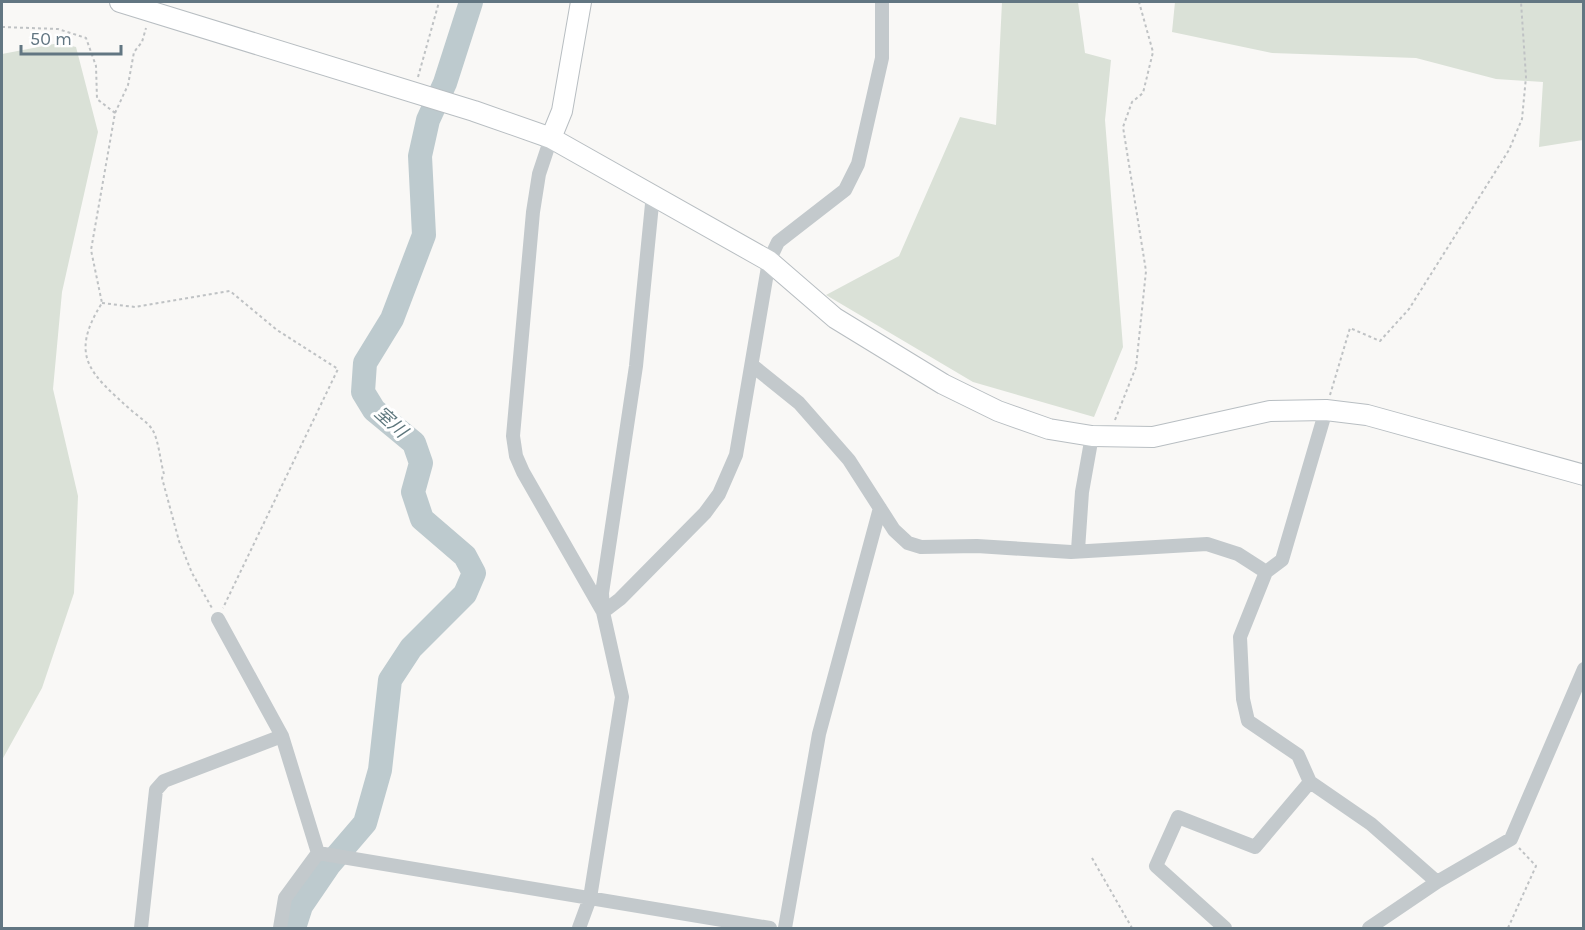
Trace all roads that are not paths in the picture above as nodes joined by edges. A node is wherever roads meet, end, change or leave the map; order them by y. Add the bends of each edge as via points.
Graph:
1 (120, 2) edge
2 (582, 2) edge
3 (882, 2) edge
4 (551, 138) junction
5 (653, 194) junction
6 (770, 261) junction
7 (753, 366) junction
8 (1326, 410) junction
9 (1092, 436) junction
10 (1584, 475) edge
11 (880, 508) junction
12 (1078, 550) junction
13 (1266, 572) junction
14 (603, 612) junction
15 (218, 619) road end
16 (1584, 669) edge
17 (282, 736) junction
18 (1310, 782) junction
19 (318, 854) junction
20 (1437, 882) junction
21 (590, 898) junction
22 (141, 928) edge
23 (280, 928) edge
24 (579, 928) edge
25 (770, 928) edge
26 (785, 928) edge
27 (1225, 928) edge
28 (1369, 928) edge

1 - 4 street
2 - 4 street via 562,111
3 - 6 street via 882,58 858,164 845,190 778,242
4 - 5 street
4 - 14 street via 539,174 533,212 513,436 523,472
5 - 6 street
5 - 14 street via 636,366 602,592
6 - 7 street
6 - 9 street via 835,318 943,384 998,411 1048,429
7 - 11 street via 799,403 849,460
7 - 14 street via 736,454 719,494 681,537
8 - 9 street via 1270,411 1153,437
8 - 10 street via 1367,415
8 - 13 street via 1282,561
9 - 12 street via 1082,492
11 - 12 street via 901,537 921,547
11 - 26 street via 819,734
12 - 13 street via 1207,544 1238,554
13 - 18 street via 1240,637 1243,699 1248,721 1298,755
14 - 21 street via 622,697
15 - 17 street
16 - 20 street via 1511,839
17 - 19 street
17 - 22 street via 164,781 156,790
18 - 20 street via 1371,824
18 - 27 street via 1255,847 1178,817 1156,866
19 - 21 street
19 - 23 street via 285,898
20 - 28 street
21 - 24 street
21 - 25 street

